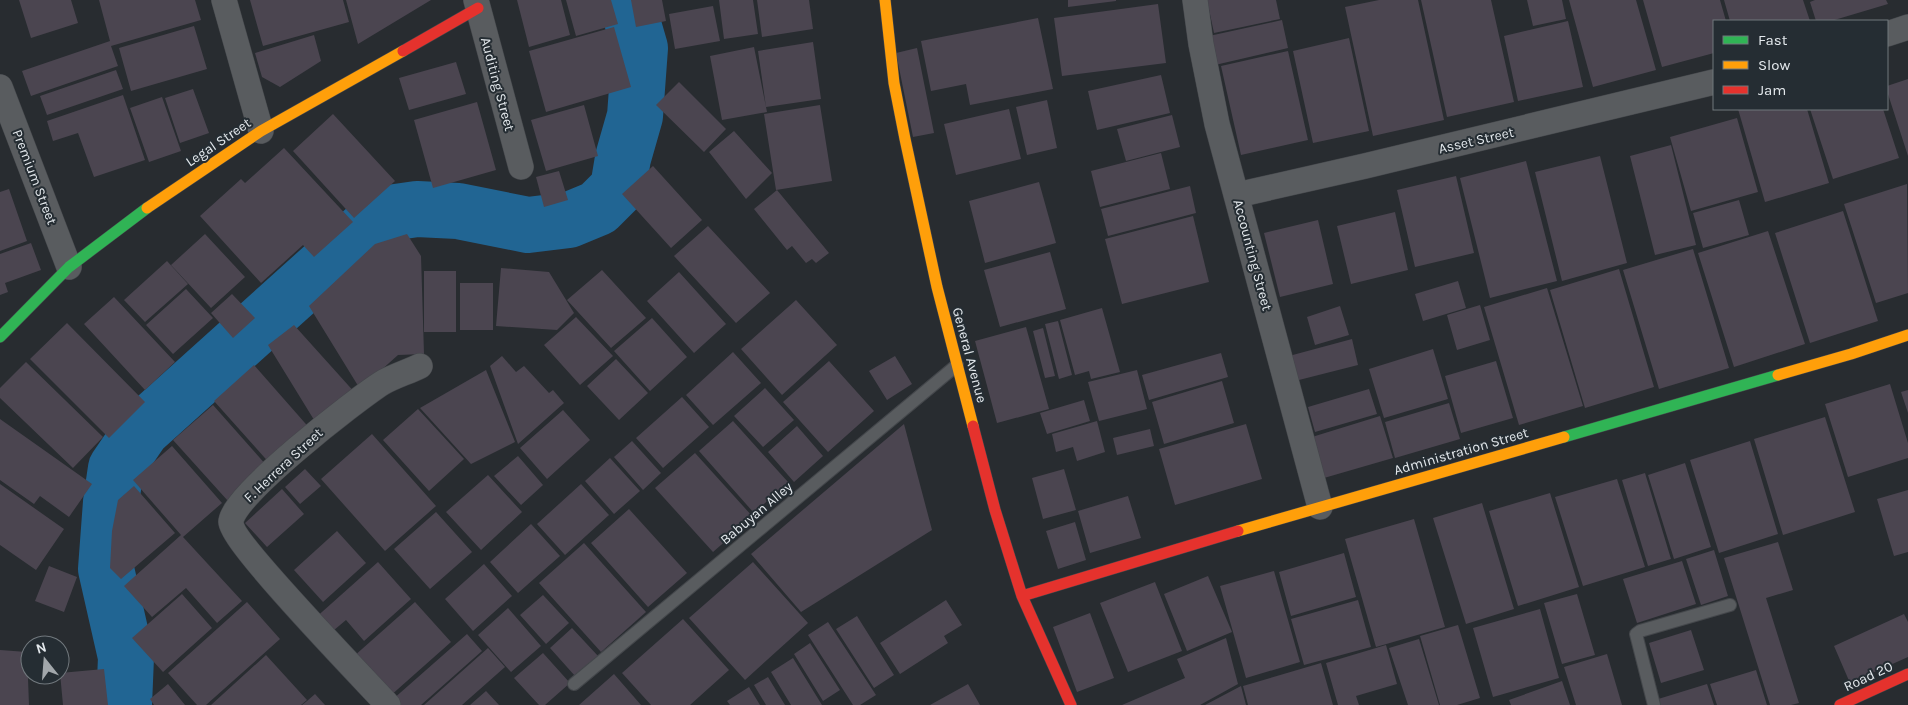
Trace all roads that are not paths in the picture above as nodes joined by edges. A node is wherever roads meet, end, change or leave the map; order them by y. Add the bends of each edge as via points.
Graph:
1 (224, 0) edge
2 (885, 0) edge
3 (1195, 0) edge
4 (477, 4) edge
5 (1908, 27) edge
6 (1888, 34) edge
7 (1713, 82) edge
8 (0, 87) edge
9 (261, 131) junction
10 (521, 167) dead end
11 (1237, 195) junction
12 (69, 267) junction
13 (1908, 335) edge
14 (0, 336) edge
15 (957, 365) junction
16 (420, 366) dead end
17 (1320, 507) junction
18 (1022, 596) junction
19 (1730, 605) dead end
20 (1908, 674) edge
21 (574, 684) dead end
22 (1865, 700) edge
23 (388, 705) edge
24 (1071, 705) edge
25 (1654, 705) edge
26 (1840, 705) edge

1 - 9 street
2 - 15 street, General Avenue via 903,129
3 - 11 street, Accounting Street via 1217,124
4 - 9 street, Legal Street
4 - 10 street, Auditing Street
5 - 6 street
7 - 11 street, Asset Street
8 - 12 street, Premium Street
9 - 12 street, Legal Street via 158,200
11 - 17 street, Accounting Street
12 - 14 street, Legal Street
13 - 17 street, Administration Street
15 - 18 street, General Avenue via 995,510
15 - 21 lane, Babuyan Alley
16 - 23 street, F. Herrera Street via 383,383 331,420 255,487 234,512 231,523 236,536 268,575
17 - 18 street, Administration Street
18 - 24 street, General Avenue
19 - 25 lane via 1636,634
20 - 22 street, Road 20
22 - 26 street, Road 20

